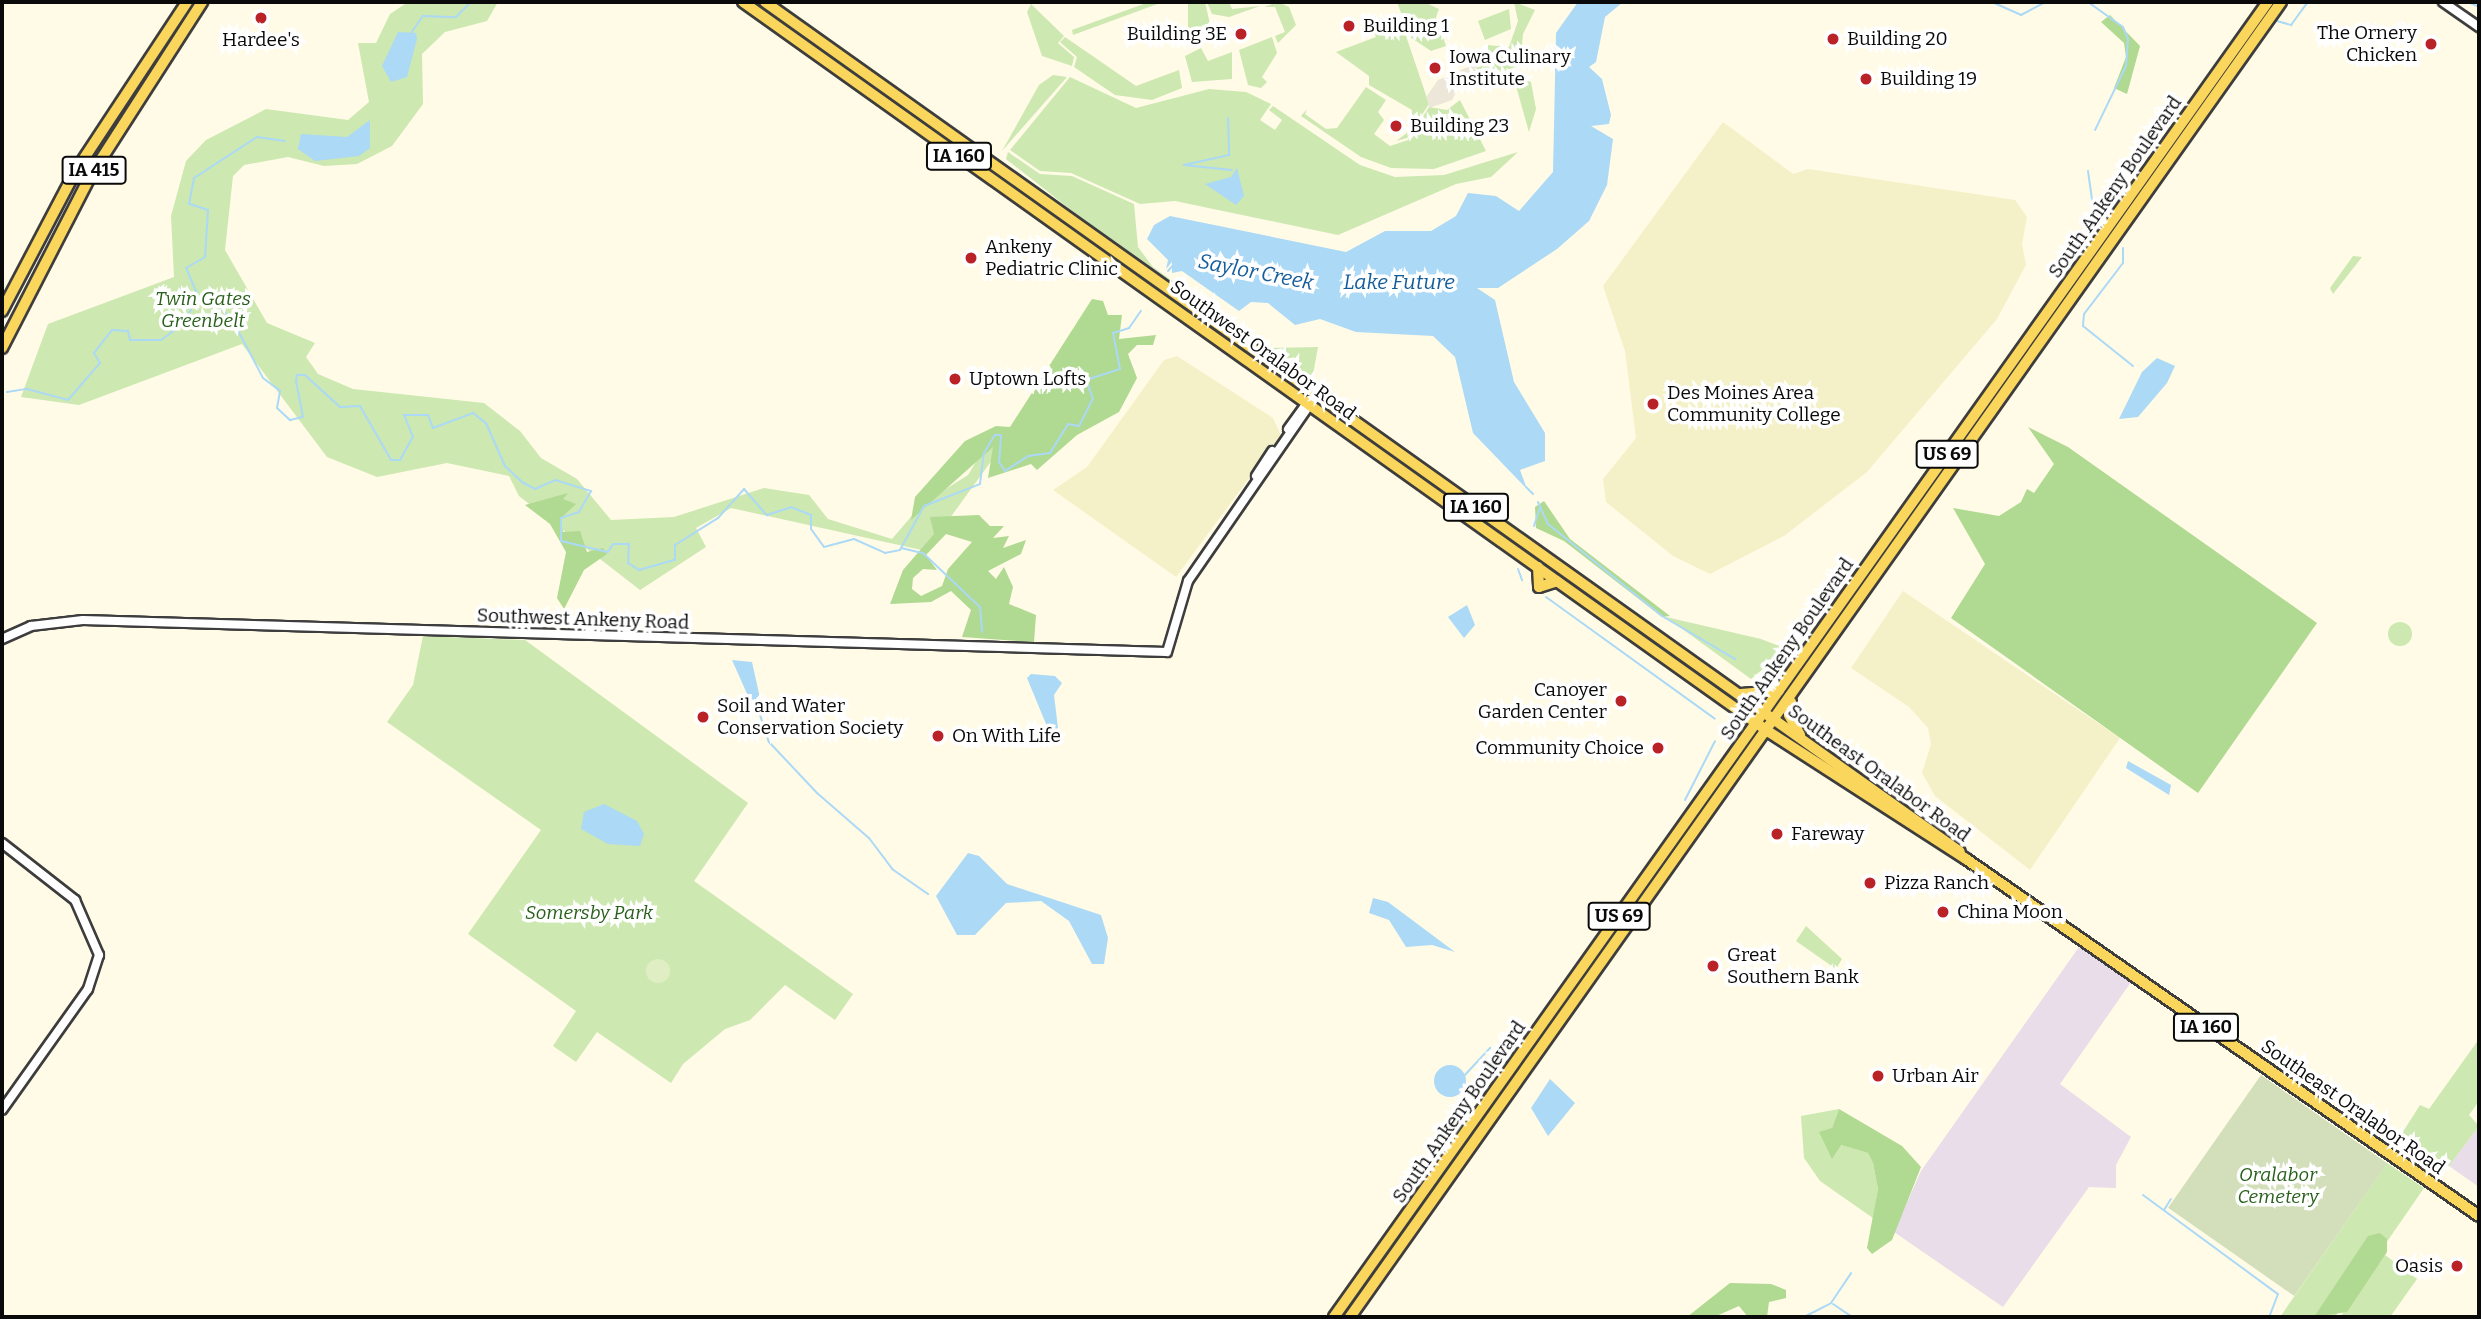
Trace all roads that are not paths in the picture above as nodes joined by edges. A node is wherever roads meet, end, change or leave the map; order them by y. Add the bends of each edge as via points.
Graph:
1 (187, 2) edge
2 (202, 2) edge
3 (743, 2) edge
4 (765, 2) edge
5 (2268, 2) edge
6 (2281, 2) edge
7 (2443, 2) edge
8 (2479, 27) edge
9 (2, 311) edge
10 (2, 346) edge
11 (1317, 394) junction
12 (1309, 405) junction
13 (1982, 405) junction
14 (1992, 412) junction
15 (2, 639) edge
16 (1779, 691) junction
17 (1741, 694) junction
18 (1792, 699) junction
19 (1770, 716) junction
20 (1763, 727) junction
21 (1803, 740) junction
22 (2, 843) edge
23 (1966, 859) junction
24 (2, 1110) edge
25 (2479, 1216) edge
26 (1334, 1317) edge
27 (1350, 1317) edge

1 - 9 main road, IA 415 via 75,172
2 - 10 main road, IA 415 via 91,174
3 - 12 main road, Southwest Oralabor Road / IA 160
4 - 11 main road, Southwest Oralabor Road / IA 160
5 - 13 main road, South Ankeny Boulevard / US 69
6 - 14 main road, South Ankeny Boulevard / US 69
7 - 8 street
11 - 12 street
11 - 17 main road, Southwest Oralabor Road / IA 160
12 - 15 street, Southwest Ankeny Road via 1188,581 1167,652 84,620 38,624
12 - 20 main road, Southwest Oralabor Road / IA 160
13 - 14 main road
13 - 16 main road, South Ankeny Boulevard / US 69
14 - 18 main road, South Ankeny Boulevard / US 69
16 - 17 main road
16 - 19 main road, South Ankeny Boulevard / US 69
17 - 19 main road, Southwest Oralabor Road / IA 160
18 - 19 main road, South Ankeny Boulevard / US 69
18 - 21 main road via 1789,715
19 - 20 main road, South Ankeny Boulevard / US 69
19 - 21 main road, Southeast Oralabor Road / IA 160
20 - 23 main road, Southeast Oralabor Road / IA 160
20 - 26 main road, South Ankeny Boulevard / US 69
20 - 27 main road, South Ankeny Boulevard / US 69
21 - 23 main road, Southeast Oralabor Road / IA 160
22 - 24 street via 58,885 88,920 99,955 88,989
23 - 25 main road, Southeast Oralabor Road / IA 160

